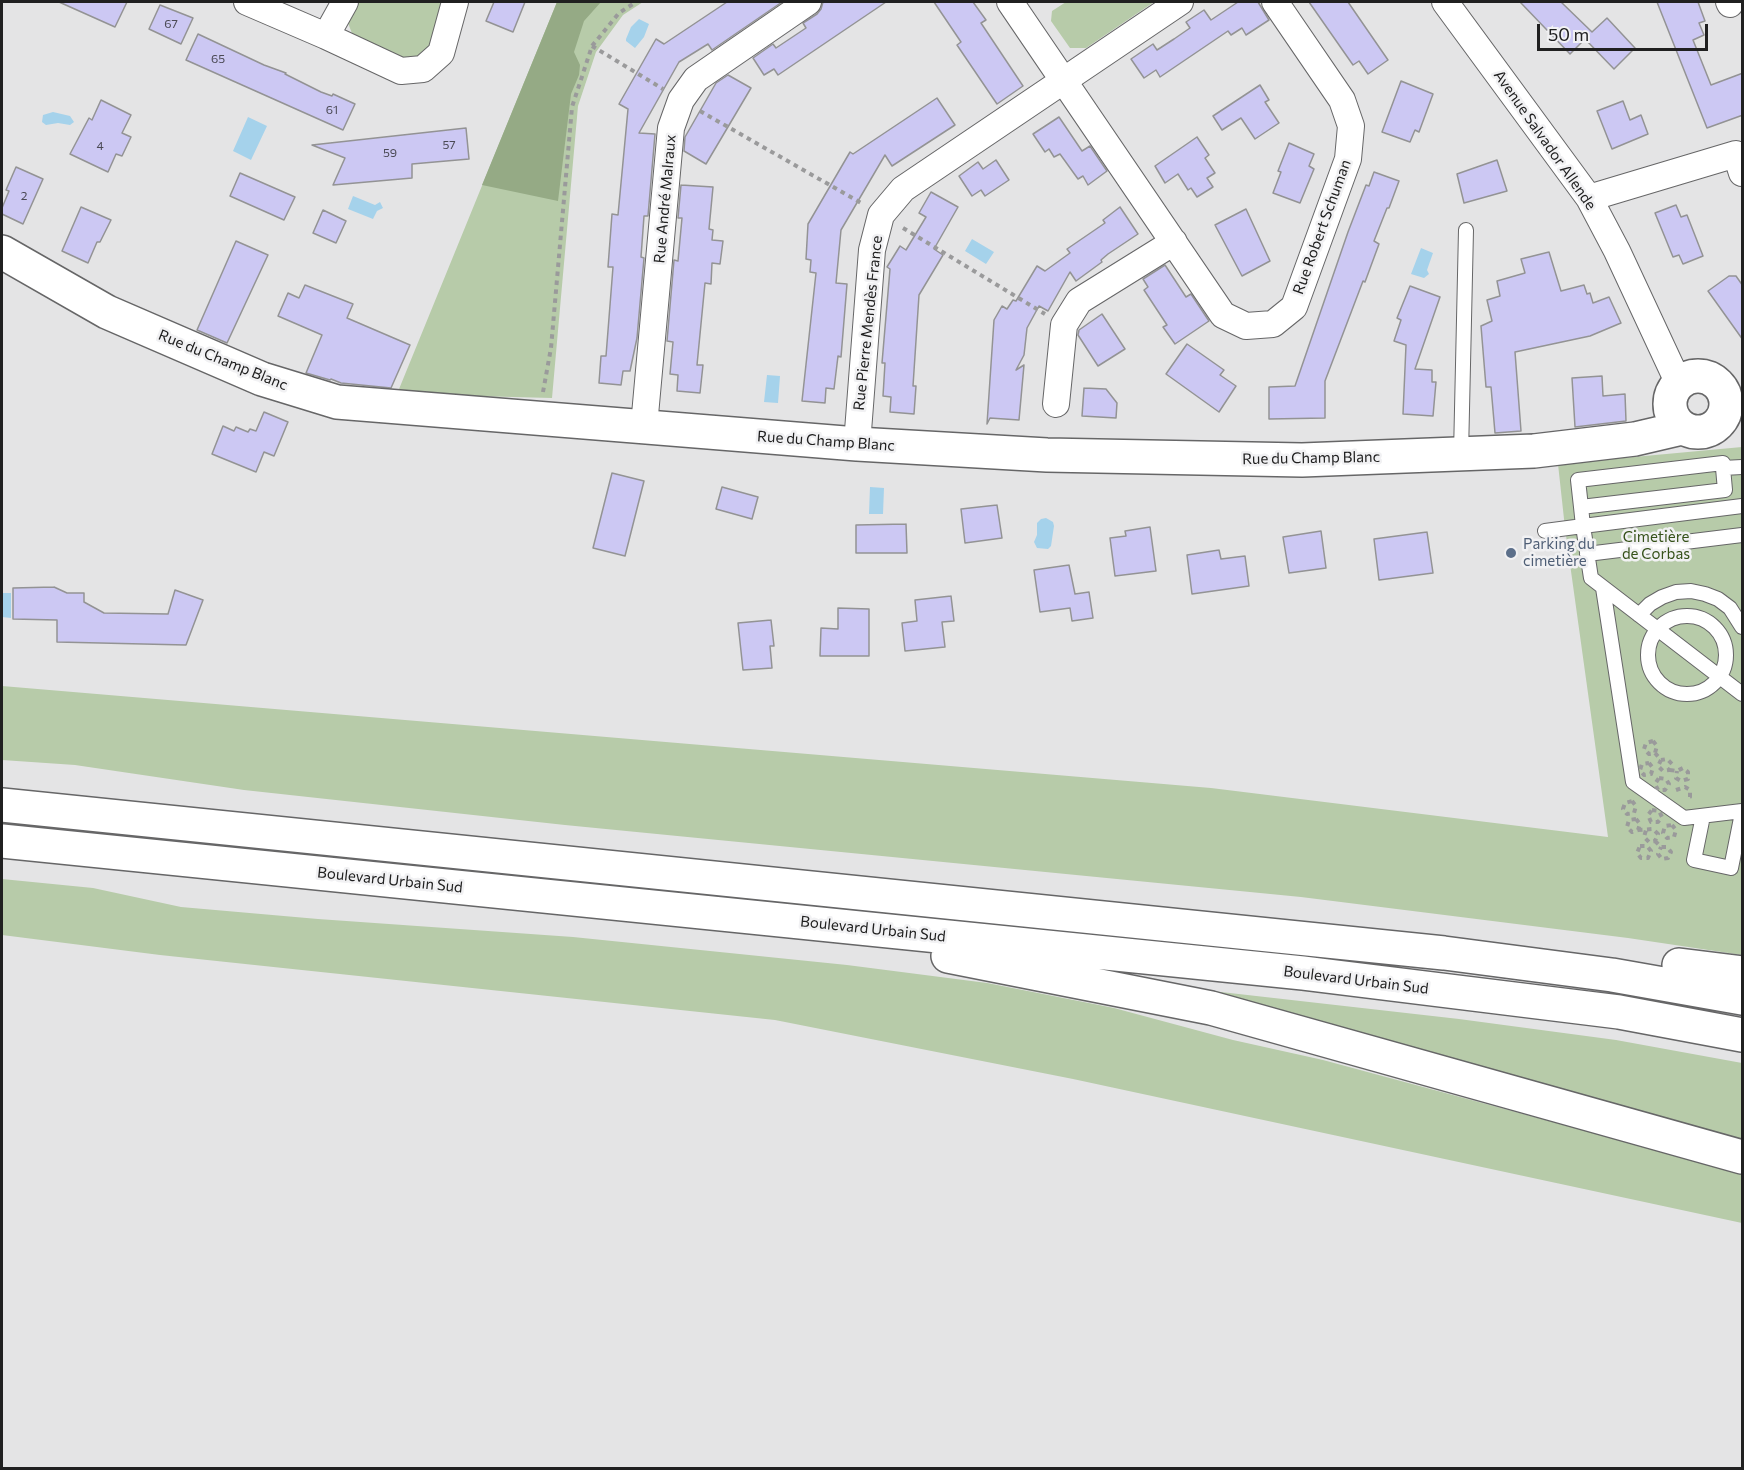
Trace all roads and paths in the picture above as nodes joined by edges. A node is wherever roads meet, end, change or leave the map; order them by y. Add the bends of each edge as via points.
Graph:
1 (247, 2) edge
2 (345, 2) edge
3 (455, 2) edge
4 (636, 2) edge
5 (808, 2) edge
6 (1180, 2) edge
7 (1275, 2) edge
8 (1445, 2) edge
9 (1021, 5) edge
10 (326, 36) junction
11 (592, 46) junction
12 (1064, 80) junction
13 (681, 100) junction
14 (1743, 173) edge
15 (1589, 198) junction
16 (881, 215) junction
17 (1466, 230) dead end
18 (1174, 242) junction
19 (2, 252) edge
20 (1064, 326) junction
21 (1679, 384) junction
22 (1056, 404) dead end
23 (1732, 409) edge
24 (537, 418) junction
25 (644, 426) junction
26 (1682, 428) junction
27 (856, 444) junction
28 (1461, 454) junction
29 (1743, 467) edge
30 (1723, 468) junction
31 (1725, 490) junction
32 (1743, 506) edge
33 (1581, 507) junction
34 (1727, 508) junction
35 (1583, 526) junction
36 (1545, 531) dead end
37 (1743, 535) edge
38 (1587, 554) junction
39 (1603, 588) junction
40 (1639, 615) junction
41 (1743, 627) edge
42 (1658, 629) junction
43 (1719, 676) junction
44 (1740, 687) edge
45 (1655, 753) dead end
46 (1660, 760) junction
47 (1670, 770) junction
48 (1663, 771) junction
49 (1677, 771) junction
50 (1665, 779) dead end
51 (1682, 781) junction
52 (1685, 787) dead end
53 (2, 805) edge
54 (1743, 812) edge
55 (1703, 816) junction
56 (1651, 822) dead end
57 (1653, 829) junction
58 (1638, 830) dead end
59 (1646, 830) junction
60 (2, 841) edge
61 (1655, 841) junction
62 (1648, 844) junction
63 (1660, 847) junction
64 (1651, 851) junction
65 (1658, 854) junction
66 (912, 933) junction
67 (1743, 973) edge
68 (1612, 975) junction
69 (1743, 998) edge
70 (1743, 1035) edge
71 (1743, 1157) edge

1 - 10 street
2 - 10 street
3 - 10 street via 441,53 423,69 401,71
4 - 11 path via 619,13
5 - 13 street, Rue André Malraux via 696,79
6 - 12 street, Rue Pierre Mendès France
7 - 18 street, Rue Robert Schuman via 1342,100 1351,126 1348,159 1294,307 1272,324 1246,326 1223,315
8 - 15 street, Avenue Salvador Allende
9 - 12 street
11 - 13 path
11 - 24 path via 572,107 551,348
12 - 16 street, Rue Pierre Mendès France via 903,189
12 - 18 street, Rue Robert Schuman
13 - 16 path
13 - 25 street, Rue André Malraux via 671,128
14 - 15 street via 1736,154
15 - 21 street, Avenue Salvador Allende
16 - 20 path
16 - 27 street, Rue Pierre Mendès France via 872,250
17 - 28 lane
18 - 20 street via 1079,301
19 - 24 main road, Rue du Champ Blanc via 107,312 262,379 336,402
20 - 22 street
21 - 23 main road via 1695,377 1713,381
21 - 26 main road via 1673,390 1670,407
23 - 26 main road via 1707,431
24 - 25 main road, Rue du Champ Blanc
25 - 27 main road, Rue du Champ Blanc
26 - 28 main road, Rue du Champ Blanc via 1635,440
27 - 28 main road, Rue du Champ Blanc via 1047,455 1302,460
29 - 30 lane
30 - 31 lane
30 - 33 lane via 1723,463 1578,480
31 - 33 lane
31 - 34 lane
32 - 34 lane
33 - 35 lane
34 - 35 lane
35 - 36 lane
35 - 38 lane
37 - 38 lane
38 - 39 lane via 1591,578
39 - 40 lane
39 - 55 lane via 1633,782 1684,818
40 - 41 lane via 1662,597 1691,591 1719,599
40 - 42 lane
42 - 43 lane
42 - 43 lane via 1677,616 1689,614 1711,622 1724,642
42 - 43 lane via 1647,656 1652,676 1666,689 1696,694
43 - 44 lane
45 - 46 path
46 - 47 path via 1667,759 1672,764
46 - 48 path via 1656,767
47 - 48 path
47 - 49 path
48 - 50 path
49 - 51 path via 1676,778
49 - 51 path via 1683,768 1688,772 1688,779
51 - 52 path
53 - 68 main road via 1444,952
54 - 55 lane
54 - 55 lane via 1731,868 1694,860
56 - 57 path
57 - 59 path
57 - 61 path via 1660,833
58 - 59 path
59 - 62 path
60 - 66 main road, Boulevard Urbain Sud
61 - 62 path
61 - 63 path
62 - 64 path
62 - 64 path via 1640,846 1637,853 1648,858
63 - 65 path
63 - 65 path via 1667,846 1671,852 1662,859
64 - 65 path
66 - 70 main road, Boulevard Urbain Sud via 1619,1012
66 - 71 main road via 950,957 1211,1008
67 - 68 main road via 1654,961
68 - 69 main road

